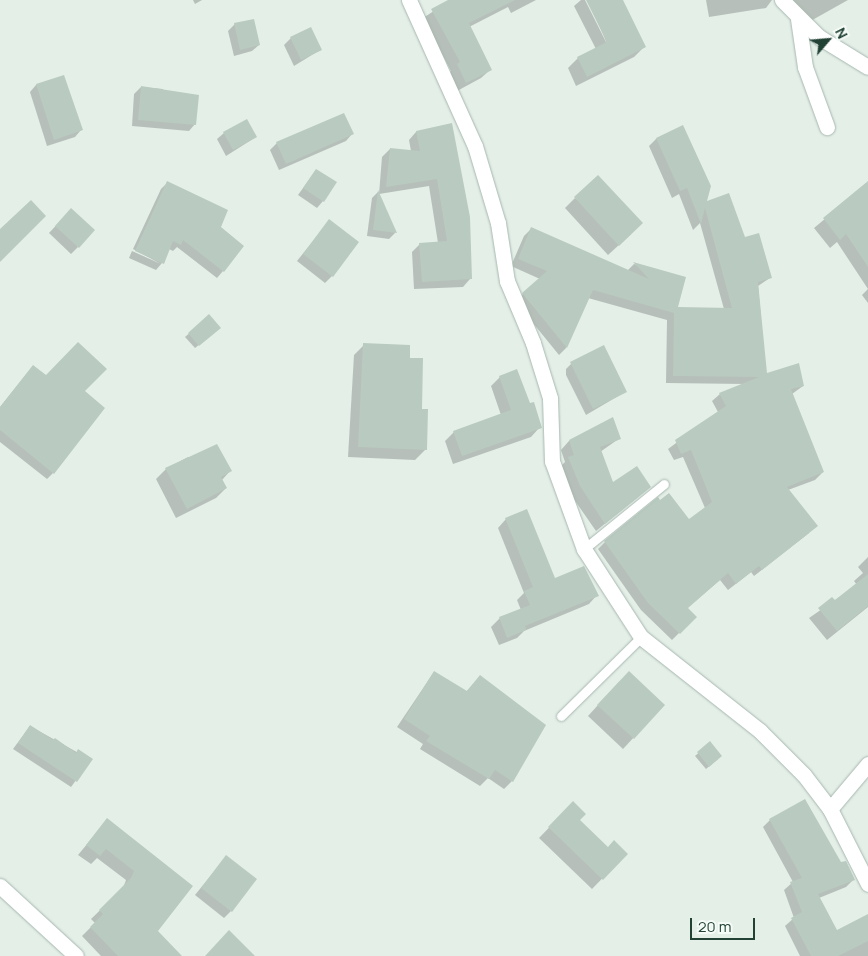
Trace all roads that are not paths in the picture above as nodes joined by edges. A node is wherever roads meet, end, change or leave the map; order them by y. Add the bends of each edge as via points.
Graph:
1 (409, 0) edge
2 (782, 0) edge
3 (798, 19) junction
4 (868, 67) edge
5 (827, 127) dead end
6 (664, 484) dead end
7 (584, 549) junction
8 (641, 637) junction
9 (561, 716) dead end
10 (868, 764) edge
11 (830, 809) junction
12 (868, 884) edge
13 (0, 886) edge
14 (70, 954) edge

1 - 7 street via 475,146 498,223 507,281 533,343 550,398 552,461
2 - 3 street
3 - 4 street via 819,37
3 - 5 street via 805,67
6 - 7 lane
7 - 8 street
8 - 9 lane
8 - 11 street via 760,731 804,775
10 - 11 street
11 - 12 street
13 - 14 street

